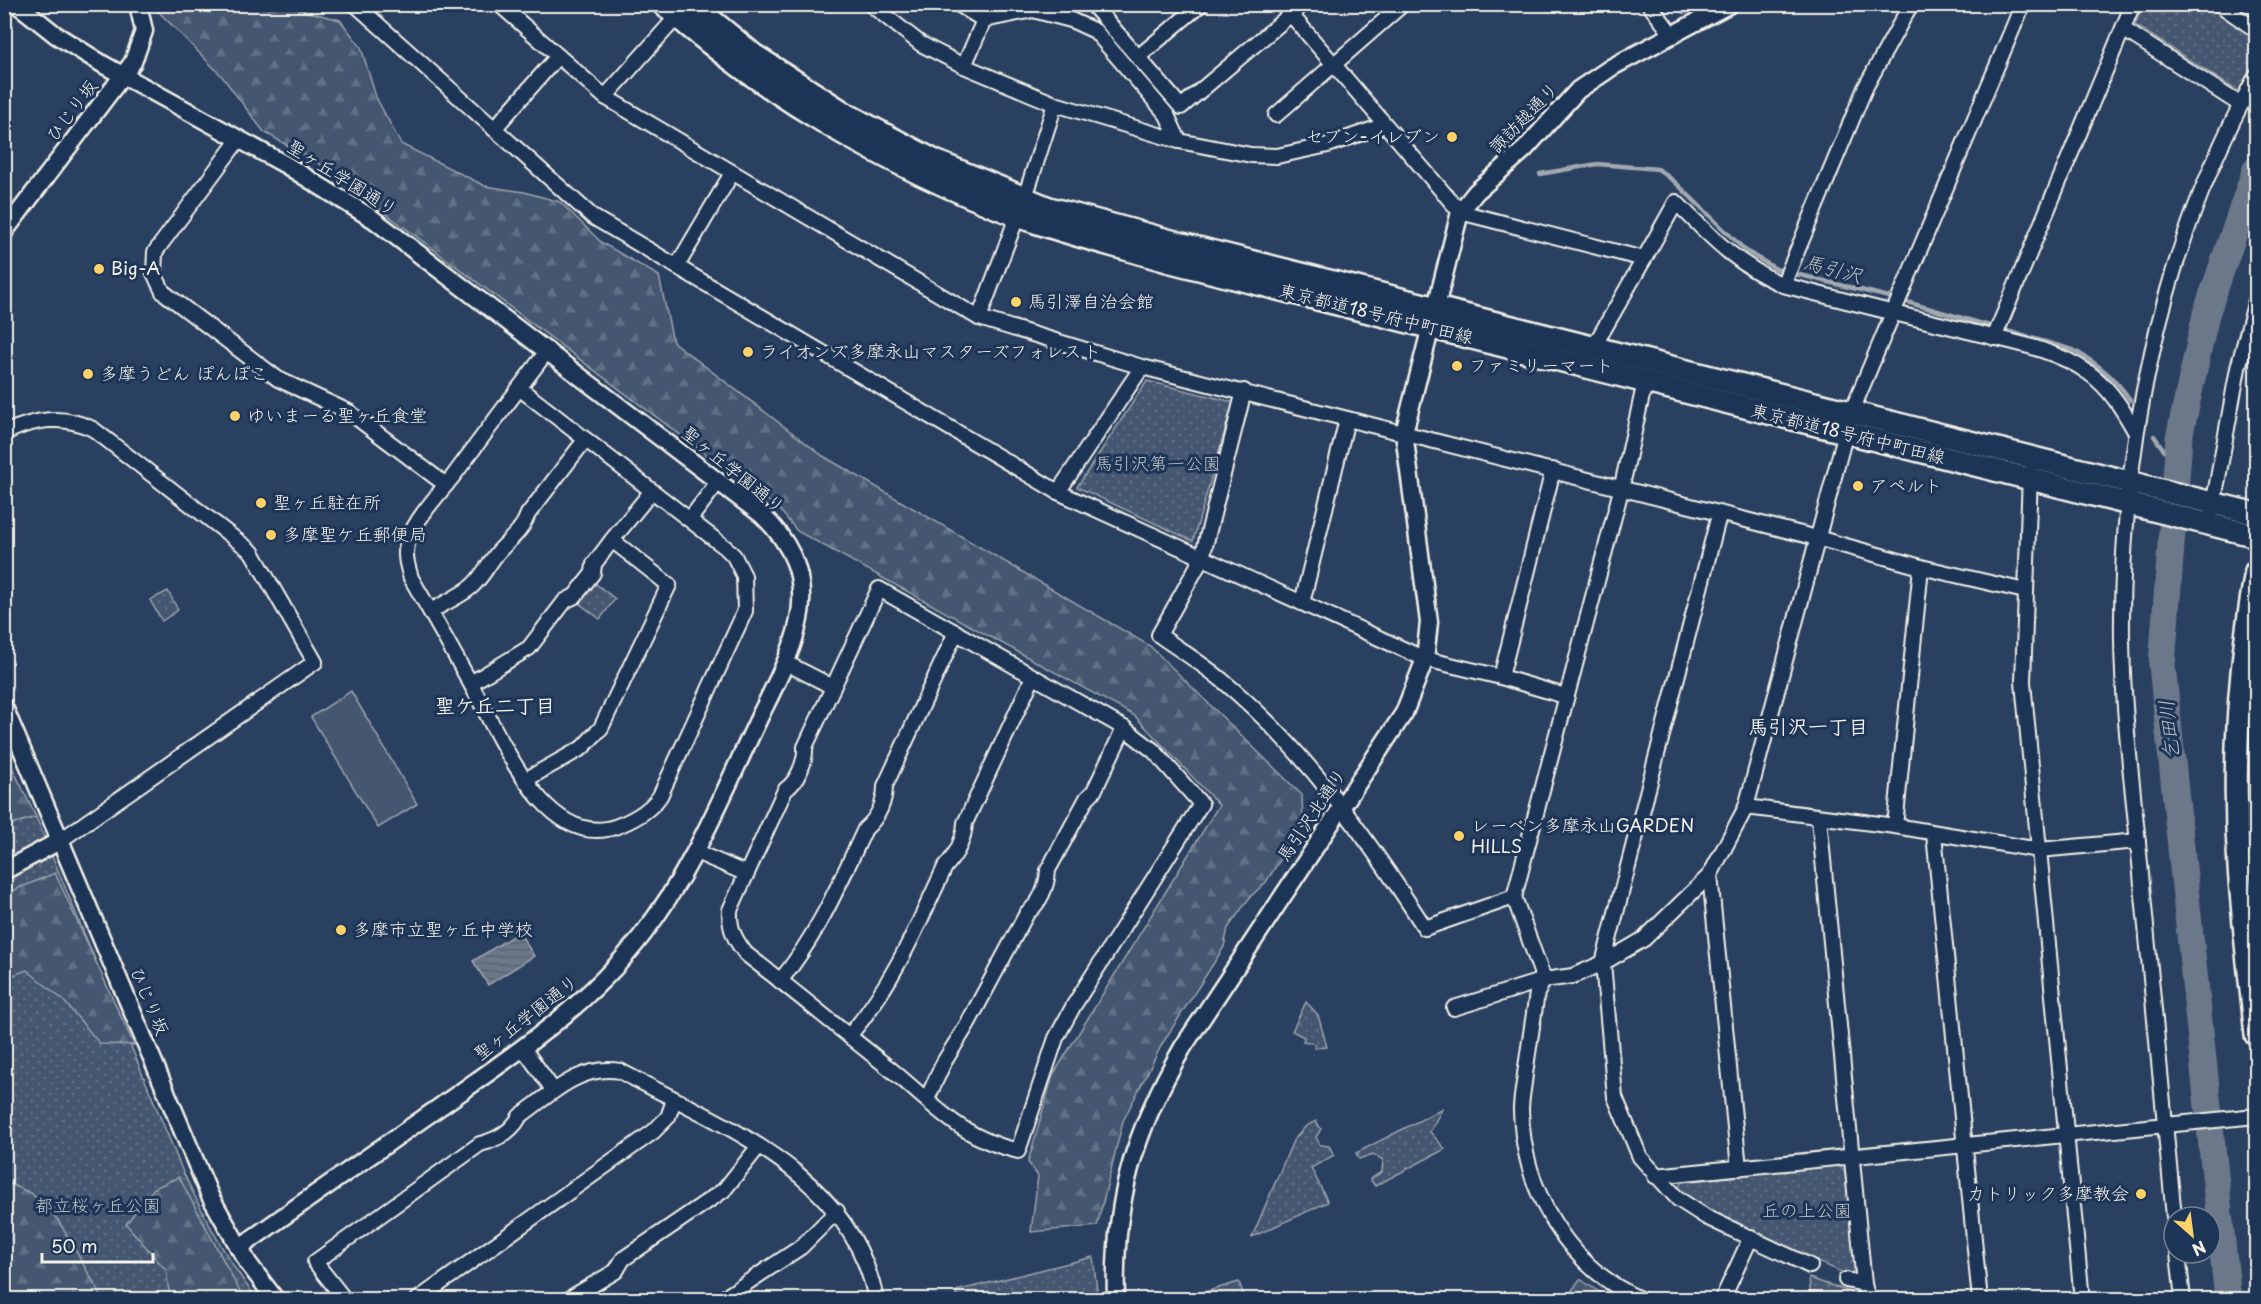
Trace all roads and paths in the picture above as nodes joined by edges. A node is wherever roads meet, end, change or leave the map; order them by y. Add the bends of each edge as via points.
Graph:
1 (16, 4) edge
2 (138, 4) edge
3 (355, 4) edge
4 (499, 4) edge
5 (870, 4) edge
6 (958, 4) edge
7 (1201, 4) edge
8 (1303, 4) edge
9 (1403, 4) edge
10 (1649, 4) edge
11 (1730, 4) edge
12 (1911, 4) edge
13 (2023, 4) edge
14 (2133, 4) edge
15 (2219, 4) edge
16 (1096, 6) edge
17 (680, 8) edge
18 (1286, 10) edge
19 (984, 20) junction
20 (2124, 28) junction
21 (2256, 30) edge
22 (1673, 36) junction
23 (558, 56) junction
24 (1138, 57) junction
25 (1333, 65) junction
26 (964, 66) junction
27 (123, 76) junction
28 (2256, 76) edge
29 (605, 97) junction
30 (1055, 104) junction
31 (2241, 105) junction
32 (1276, 115) dead end
33 (1385, 126) junction
34 (494, 129) junction
35 (239, 139) junction
36 (1179, 141) junction
37 (732, 173) junction
38 (1020, 206) junction
39 (1460, 212) junction
40 (4, 232) edge
41 (1644, 259) junction
42 (677, 266) junction
43 (1784, 282) junction
44 (2256, 300) edge
45 (1894, 311) junction
46 (979, 318) junction
47 (1432, 318) junction
48 (1995, 336) junction
49 (1593, 348) junction
50 (548, 351) junction
51 (1142, 367) junction
52 (1645, 382) junction
53 (519, 388) junction
54 (1244, 391) junction
55 (1347, 419) junction
56 (1848, 423) junction
57 (4, 433) edge
58 (1404, 433) junction
59 (2136, 433) junction
60 (585, 440) junction
61 (2031, 469) junction
62 (1553, 471) junction
63 (718, 482) junction
64 (446, 485) junction
65 (1621, 490) junction
66 (652, 491) junction
67 (1058, 492) junction
68 (2134, 496) junction
69 (2204, 513) junction
70 (2256, 514) edge
71 (1719, 515) junction
72 (690, 519) junction
73 (2256, 536) edge
74 (1817, 538) junction
75 (612, 540) junction
76 (1202, 558) junction
77 (1921, 567) junction
78 (2256, 571) edge
79 (2025, 591) junction
80 (1302, 603) junction
81 (430, 611) junction
82 (956, 632) junction
83 (1425, 659) junction
84 (786, 663) junction
85 (1033, 677) junction
86 (1501, 677) junction
87 (471, 683) junction
88 (833, 687) junction
89 (1565, 696) junction
90 (4, 707) edge
91 (1124, 728) junction
92 (525, 780) junction
93 (1342, 805) junction
94 (1746, 807) junction
95 (1819, 818) junction
96 (1895, 826) junction
97 (1934, 834) junction
98 (61, 840) junction
99 (2138, 841) junction
100 (2039, 850) junction
101 (696, 852) junction
102 (5, 871) edge
103 (747, 874) junction
104 (1710, 875) junction
105 (1514, 897) junction
106 (1603, 963) junction
107 (1544, 980) junction
108 (780, 981) junction
109 (2254, 993) edge
110 (1454, 1008) dead end
111 (2256, 1035) edge
112 (849, 1036) junction
113 (523, 1048) junction
114 (554, 1091) junction
115 (927, 1099) junction
116 (674, 1100) junction
117 (2251, 1117) edge
118 (2172, 1125) junction
119 (2066, 1135) junction
120 (1964, 1145) junction
121 (759, 1146) junction
122 (1852, 1156) junction
123 (1739, 1168) junction
124 (1655, 1176) junction
125 (2174, 1205) edge
126 (837, 1211) junction
127 (1751, 1237) junction
128 (238, 1248) junction
129 (2179, 1265) edge
130 (1810, 1266) dead end
131 (1846, 1280) dead end
132 (1864, 1284) junction
133 (276, 1299) edge
134 (345, 1299) edge
135 (417, 1299) edge
136 (567, 1299) edge
137 (721, 1299) edge
138 (876, 1299) edge
139 (1116, 1299) edge
140 (1642, 1299) edge
141 (1722, 1299) edge
142 (1868, 1299) edge
143 (1980, 1299) edge
144 (2082, 1299) edge
145 (2182, 1299) edge

1 - 27 street, 聖ヶ丘学園通り
2 - 27 street, ひじり坂 via 144,20 142,39
3 - 34 street
4 - 23 street
5 - 26 street via 921,44
6 - 19 street
7 - 24 street
8 - 18 street
9 - 25 street
10 - 22 street
11 - 22 street, 諏訪越通り
12 - 43 street via 1866,88
13 - 45 street
14 - 20 street
15 - 21 street
16 - 24 street
17 - 29 street
17 - 38 main road, 東京都道18号府中町田線 via 749,73 828,124 921,175
18 - 24 street via 1181,107
18 - 25 street
19 - 26 street
19 - 36 street via 1033,10 1095,31 1167,116
20 - 31 street
20 - 48 street
22 - 39 street, 諏訪越通り via 1612,67 1578,90
23 - 29 street
23 - 34 street
25 - 32 street
25 - 33 street
26 - 30 street
27 - 35 street, 聖ヶ丘学園通り
27 - 40 street, ひじり坂
28 - 31 street
29 - 37 street
30 - 36 street
30 - 38 street
31 - 59 street via 2180,254 2155,341
33 - 36 street via 1328,145 1277,156
33 - 39 street
34 - 42 street via 592,217
35 - 50 street, 聖ヶ丘学園通り via 374,219
35 - 64 street via 155,252 154,273 163,292 278,379 349,412
37 - 42 street
37 - 46 street
38 - 46 street
38 - 47 main road, 東京都道18号府中町田線 via 1167,261
39 - 41 street
39 - 47 street, 諏訪越通り
41 - 43 street via 1676,202 1736,260 1756,273
41 - 49 street
42 - 67 street
43 - 45 street
44 - 69 street
45 - 48 street
45 - 56 street
46 - 51 street
47 - 49 main road, 東京都道18号府中町田線
47 - 52 main road, 東京都道18号府中町田線
47 - 58 street, 馬引沢北通り
48 - 59 street via 2047,353 2088,373 2124,410
49 - 56 main road, 東京都道18号府中町田線
50 - 53 street
50 - 63 street, 聖ヶ丘学園通り
51 - 54 street
51 - 67 street
52 - 56 main road, 東京都道18号府中町田線
52 - 65 street
53 - 60 street
53 - 64 street
54 - 55 street
54 - 76 street
55 - 58 street
55 - 80 street
56 - 61 main road, 東京都道18号府中町田線
56 - 74 street
57 - 98 street via 38,420 54,419 93,429 252,552 315,662
58 - 62 street
58 - 83 street, 馬引沢北通り via 1428,602
59 - 68 street
60 - 66 street
60 - 81 street via 528,514 525,524 471,587
61 - 68 main road, 東京都道18号府中町田線
61 - 79 street
62 - 65 street
62 - 86 street
63 - 72 street
63 - 84 street, 聖ヶ丘学園通り via 773,525 794,558 803,604 798,633
64 - 81 street via 414,528 406,548 411,578
65 - 71 street
65 - 89 street
66 - 72 street
66 - 75 street
67 - 76 street
68 - 69 main road, 東京都道18号府中町田線
68 - 99 street via 2122,569 2122,643
69 - 70 main road
69 - 73 main road
71 - 74 street
71 - 106 street
72 - 92 street via 734,556 744,576 746,602 742,621 655,804 626,822 591,830 567,823 542,802
74 - 77 street
74 - 94 street
75 - 87 street via 587,581 575,596 565,601 529,648
75 - 92 street via 669,585 601,728 582,748
76 - 80 street
76 - 93 street via 1159,635 1223,681
77 - 79 street
77 - 96 street
78 - 109 main road via 2245,641 2238,740 2239,866
79 - 100 street via 2023,682
80 - 83 street
81 - 87 street
82 - 85 street
82 - 88 street via 879,589
82 - 108 street via 885,786 885,798 874,821 865,828 825,916
83 - 86 street
83 - 93 street, 馬引沢北通り via 1404,713
84 - 88 street
84 - 101 street, 聖ヶ丘学園通り
85 - 91 street
85 - 112 street via 965,823 965,835 945,867 901,963
86 - 89 street
87 - 92 street
88 - 103 street via 805,747 805,757 792,785 785,790
89 - 105 street
90 - 98 street, ひじり坂
91 - 115 street via 1094,791 1048,870 1047,883 959,1035
91 - 115 street via 1154,751 1201,804 1056,1038 1018,1151 967,1133
93 - 105 street via 1425,928
93 - 139 street, 馬引沢北通り via 1154,1096 1125,1185 1118,1223
94 - 95 street
94 - 104 street
95 - 96 street
95 - 122 street
96 - 97 street
97 - 100 street
97 - 120 street
98 - 102 street
98 - 128 street, ひじり坂 via 210,1196
99 - 100 street
99 - 118 street
100 - 119 street
101 - 103 street
101 - 113 street, 聖ヶ丘学園通り via 664,905 620,962 576,1007
103 - 108 street via 730,910 731,929 746,954
104 - 106 street via 1644,939
104 - 123 street
105 - 107 street
106 - 107 street via 1574,976
106 - 124 street via 1615,1097 1640,1157
107 - 110 street
107 - 140 street via 1537,993 1521,1108 1525,1155 1539,1196 1562,1236 1591,1267
108 - 112 street
109 - 111 main road
112 - 115 street
113 - 114 street
113 - 128 street, 聖ヶ丘学園通り
114 - 116 street via 586,1071 607,1068
114 - 134 street via 520,1116 515,1126 493,1141 480,1144 315,1262
116 - 121 street
116 - 135 street via 668,1117 653,1132
117 - 118 street
118 - 119 street
118 - 125 street
119 - 120 street
119 - 144 street
120 - 122 street
120 - 143 street
121 - 126 street via 817,1190
121 - 136 street via 724,1190 623,1259 616,1271
122 - 123 street
122 - 132 street
123 - 124 street
124 - 127 street via 1696,1211
126 - 137 street via 801,1247
126 - 138 street via 870,1269
127 - 130 street
127 - 141 street
128 - 133 street, ひじり坂
129 - 145 street
131 - 132 street
132 - 142 street

